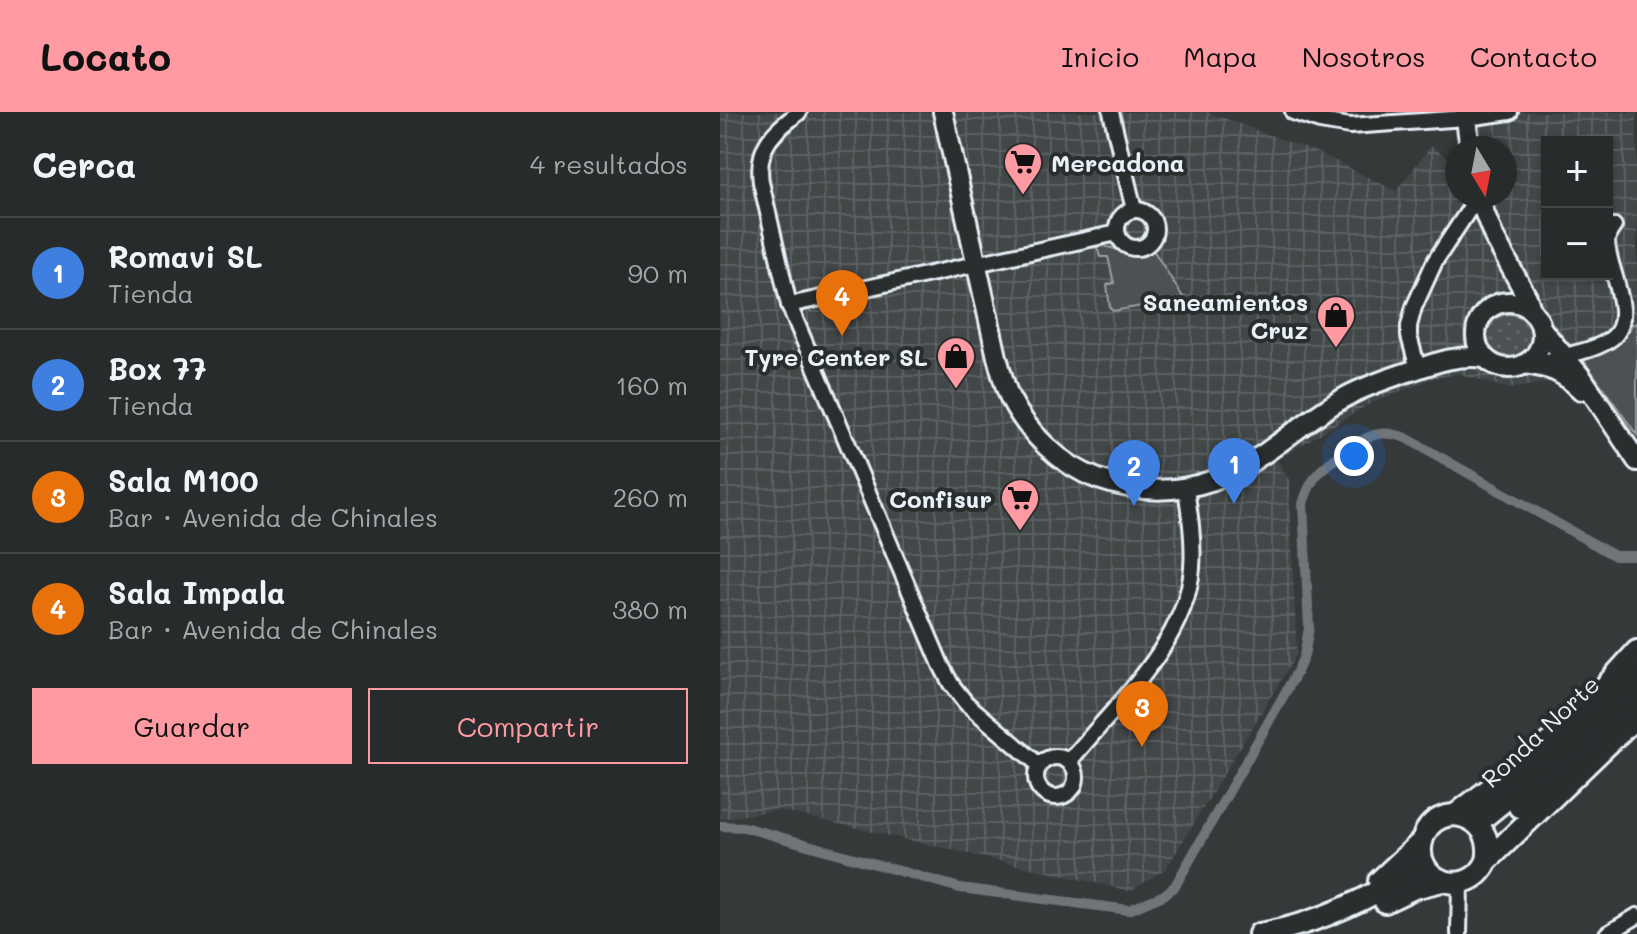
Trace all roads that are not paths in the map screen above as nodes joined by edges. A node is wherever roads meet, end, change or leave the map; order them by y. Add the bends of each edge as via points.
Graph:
1 (799, 112) edge
2 (943, 112) edge
3 (1111, 112) edge
4 (1293, 112) edge
5 (1510, 112) edge
6 (1465, 115) edge
7 (1468, 136) edge
8 (1470, 208) edge
9 (1483, 208) edge
10 (1134, 210) junction
11 (1614, 226) dead end
12 (1117, 233) junction
13 (977, 264) junction
14 (1510, 268) junction
15 (789, 305) junction
16 (1495, 305) junction
17 (1536, 320) junction
18 (1476, 334) junction
19 (1564, 356) junction
20 (1485, 358) junction
21 (1446, 360) junction
22 (1530, 365) junction
23 (1418, 369) junction
24 (1612, 422) junction
25 (1637, 461) edge
26 (1186, 489) junction
27 (1637, 651) edge
28 (1637, 674) edge
29 (1637, 695) edge
30 (1637, 716) edge
31 (1069, 762) junction
32 (1039, 765) junction
33 (1455, 815) junction
34 (1481, 829) junction
35 (1422, 841) junction
36 (1487, 861) junction
37 (1424, 864) junction
38 (1451, 882) junction
39 (1360, 902) junction
40 (1637, 916) edge
41 (1259, 934) edge
42 (1312, 934) edge
43 (1459, 934) edge
44 (1607, 934) edge

1 - 15 street via 769,139 760,168
2 - 13 main road
3 - 10 street
4 - 6 street via 1350,126
5 - 6 street
6 - 7 main road
8 - 23 street via 1435,261 1414,307 1409,336
9 - 14 main road
10 - 12 street via 1119,221
10 - 12 street via 1146,212 1155,222 1152,241 1135,249
11 - 19 street via 1607,245 1622,324 1600,345
12 - 13 street
13 - 15 street
13 - 26 main road via 1009,395 1039,439 1065,462 1115,485
14 - 16 main road via 1509,285
14 - 17 main road
15 - 32 street via 951,684
16 - 17 main road via 1519,304
16 - 18 main road via 1479,320
17 - 19 main road
17 - 22 main road via 1541,344
18 - 20 main road
18 - 21 main road
19 - 22 street
19 - 24 main road
20 - 21 main road
20 - 22 main road via 1498,367
21 - 23 main road
22 - 24 main road via 1564,375
23 - 26 main road via 1350,394 1232,473
24 - 25 main road
26 - 31 street via 1192,570 1179,620 1158,656
27 - 33 highway via 1547,745
28 - 34 highway, Ronda Norte
29 - 34 highway, Ronda Norte via 1562,770
30 - 36 highway
31 - 32 street via 1050,757
31 - 32 street via 1076,780 1069,792 1057,797 1040,790 1035,777
33 - 34 highway
33 - 35 highway via 1435,821
34 - 36 highway
35 - 37 highway
35 - 39 highway
36 - 38 highway via 1469,880
37 - 38 highway via 1431,874
37 - 39 highway
38 - 42 highway via 1414,888
38 - 43 street
39 - 41 highway
40 - 44 street

